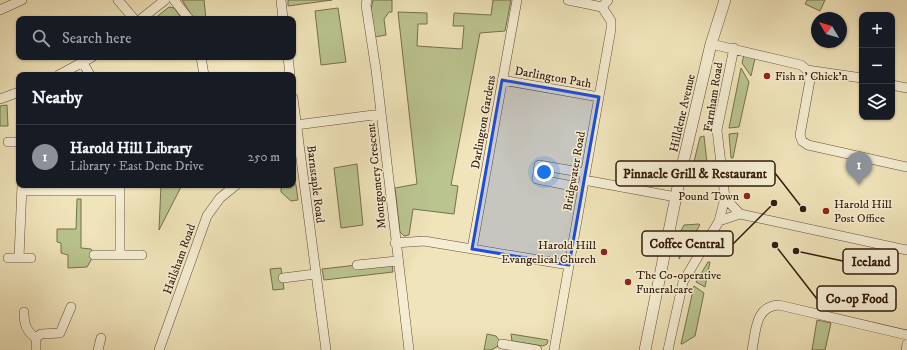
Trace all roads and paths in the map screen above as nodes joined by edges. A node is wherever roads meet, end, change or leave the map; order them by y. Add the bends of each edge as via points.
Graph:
1 (22, 0) edge
2 (118, 0) edge
3 (165, 0) edge
4 (174, 0) edge
5 (281, 0) edge
6 (367, 0) edge
7 (517, 0) edge
8 (568, 0) edge
9 (725, 0) edge
10 (605, 4) edge
11 (0, 10) edge
12 (131, 16) edge
13 (145, 16) edge
14 (187, 16) edge
15 (283, 16) edge
16 (712, 44) junction
17 (734, 48) junction
18 (88, 60) edge
19 (202, 60) edge
20 (288, 60) edge
21 (83, 63) junction
22 (807, 70) junction
23 (65, 72) edge
24 (88, 72) edge
25 (204, 72) edge
26 (290, 72) edge
27 (859, 78) edge
28 (502, 80) junction
29 (895, 86) edge
30 (907, 88) edge
31 (16, 93) edge
32 (599, 97) junction
33 (0, 99) edge
34 (381, 114) junction
35 (296, 125) joint
36 (8, 142) dead end
37 (16, 142) edge
38 (907, 167) edge
39 (298, 173) edge
40 (584, 181) junction
41 (22, 188) edge
42 (120, 188) edge
43 (232, 188) edge
44 (676, 197) junction
45 (725, 198) junction
46 (740, 214) junction
47 (719, 221) junction
48 (395, 243) junction
49 (472, 248) junction
50 (907, 250) edge
51 (120, 254) junction
52 (94, 255) dead end
53 (142, 255) dead end
54 (8, 258) dead end
55 (20, 258) junction
56 (31, 258) dead end
57 (397, 260) junction
58 (357, 265) dead end
59 (569, 265) junction
60 (315, 274) junction
61 (283, 278) dead end
62 (72, 307) dead end
63 (24, 312) dead end
64 (907, 334) edge
65 (36, 338) junction
66 (102, 338) dead end
67 (502, 344) dead end
68 (907, 344) edge
69 (36, 350) edge
70 (98, 350) edge
71 (160, 350) edge
72 (326, 350) edge
73 (409, 350) edge
74 (537, 350) edge
75 (554, 350) edge
76 (645, 350) edge
77 (668, 350) edge
78 (752, 350) edge
79 (906, 350) edge

1 - 11 street
2 - 12 street
3 - 13 street
4 - 14 street
5 - 15 street
6 - 34 street, Montgomery Crescent
7 - 28 street, Darlington Gardens
8 - 10 street
9 - 16 street, Hilldene Avenue
10 - 32 street, Bridgwater Road via 612,29
16 - 17 street
16 - 44 street, Hilldene Avenue
17 - 22 street via 801,65
17 - 45 street, Farnham Road via 717,130
18 - 21 street
19 - 25 street
20 - 26 street
21 - 23 street
21 - 24 street
22 - 27 street
22 - 38 street via 810,80 800,135 802,141 814,147
28 - 32 street, Darlington Path
28 - 49 street, Darlington Gardens
29 - 30 street
31 - 33 street
32 - 40 street, Bridgwater Road
34 - 35 street
34 - 48 street, Montgomery Crescent
35 - 39 street, Barnstaple Road
36 - 37 street
39 - 60 street, Barnstaple Road
40 - 44 street
40 - 59 street, Bridgwater Road
41 - 42 street
41 - 55 street
42 - 51 street
43 - 71 street, Hailsham Road via 220,198 207,216
44 - 76 street, Hilldene Avenue
45 - 46 street
45 - 47 street, Farnham Road
46 - 47 street
46 - 50 street
47 - 77 street, Farnham Road via 682,282
48 - 49 street via 424,241
48 - 57 street, Montgomery Crescent
49 - 59 street
51 - 52 street
51 - 53 street
54 - 55 street
55 - 56 street
57 - 58 street
57 - 73 street, Montgomery Crescent
59 - 75 street, Bridgwater Road
60 - 61 street
60 - 72 street, Barnstaple Road
62 - 65 street via 60,333 41,334
63 - 65 street via 24,325
64 - 78 street via 770,305 761,313
65 - 69 street
66 - 70 street
67 - 74 street
68 - 79 street

